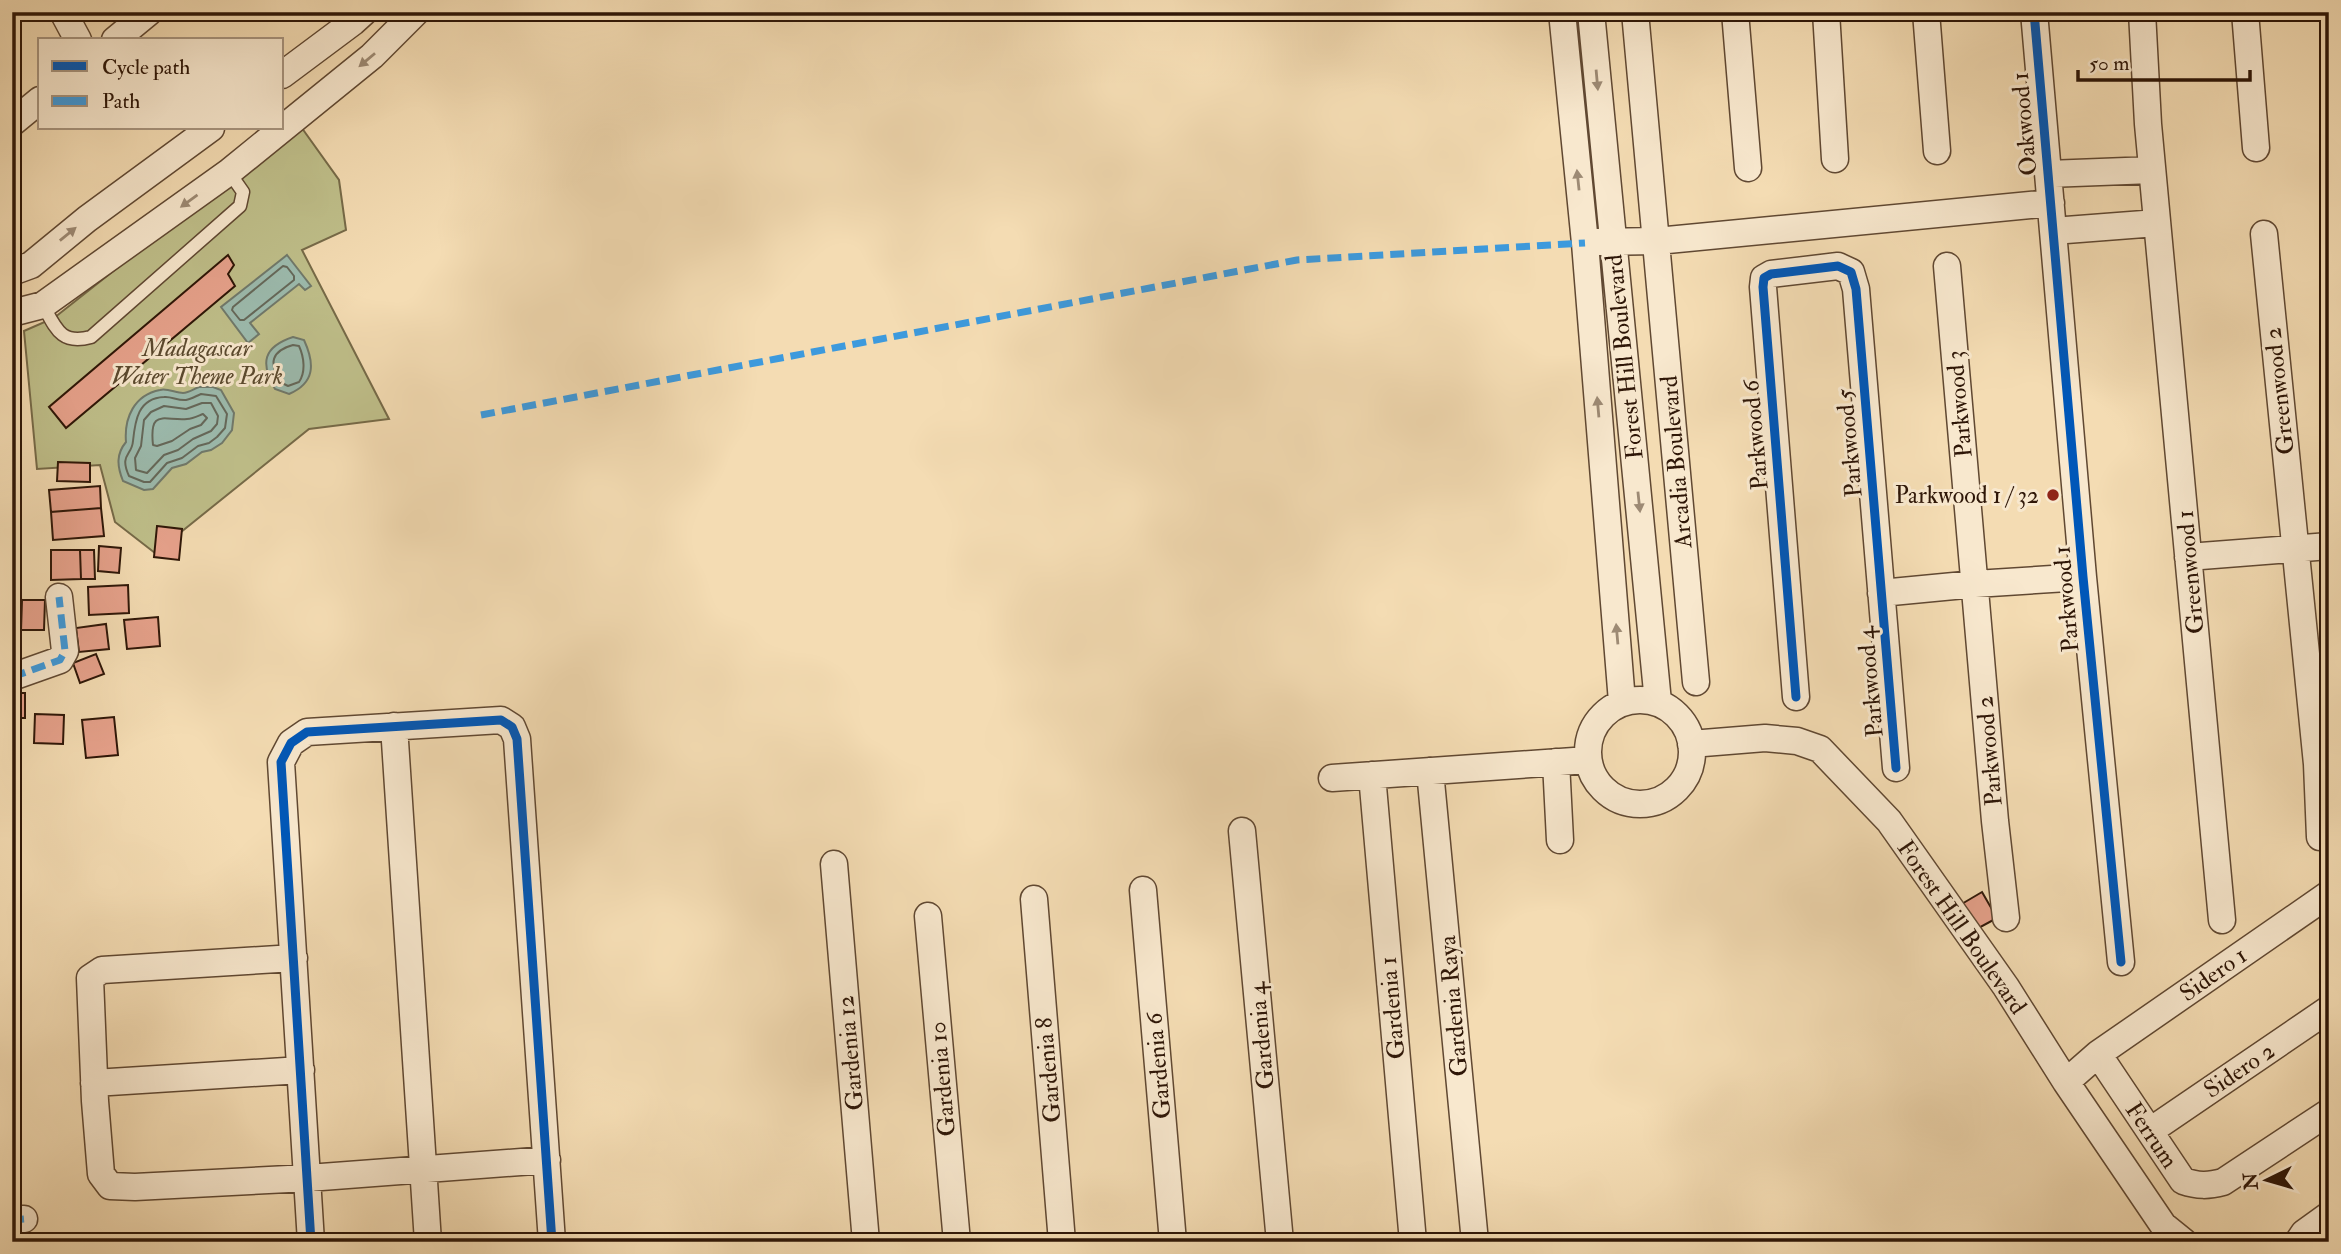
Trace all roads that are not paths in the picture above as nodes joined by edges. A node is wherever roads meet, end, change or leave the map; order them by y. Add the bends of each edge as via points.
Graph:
1 (64, 12) edge
2 (149, 12) edge
3 (364, 12) edge
4 (416, 12) edge
5 (1562, 12) edge
6 (1591, 12) edge
7 (1635, 12) edge
8 (1735, 12) edge
9 (1826, 12) edge
10 (1926, 12) edge
11 (2034, 12) edge
12 (2142, 12) edge
13 (2245, 12) edge
14 (77, 38) edge
15 (117, 38) edge
16 (284, 74) edge
17 (38, 102) edge
18 (12, 123) edge
19 (284, 127) edge
20 (208, 130) edge
21 (281, 130) edge
22 (2256, 148) dead end
23 (1937, 151) dead end
24 (1835, 159) dead end
25 (1748, 168) dead end
26 (2152, 170) junction
27 (229, 172) junction
28 (2048, 174) junction
29 (2051, 203) junction
30 (2157, 223) junction
31 (2053, 232) junction
32 (2264, 234) dead end
33 (1657, 241) junction
34 (1613, 242) junction
35 (1585, 243) junction
36 (1947, 266) dead end
37 (12, 272) edge
38 (1856, 289) joint
39 (43, 305) junction
40 (12, 313) edge
41 (2329, 546) edge
42 (2295, 548) junction
43 (2188, 557) junction
44 (2083, 577) junction
45 (1975, 583) junction
46 (1881, 593) junction
47 (59, 597) dead end
48 (12, 677) edge
49 (1696, 682) dead end
50 (1796, 697) dead end
51 (1622, 702) junction
52 (1658, 702) junction
53 (394, 726) junction
54 (1692, 744) junction
55 (1588, 760) junction
56 (1556, 762) junction
57 (1896, 768) dead end
58 (1430, 771) junction
59 (1372, 775) junction
60 (1332, 778) dead end
61 (1242, 831) dead end
62 (2320, 837) dead end
63 (1560, 840) dead end
64 (834, 864) dead end
65 (1143, 890) dead end
66 (2329, 894) edge
67 (1034, 899) dead end
68 (928, 916) dead end
69 (2006, 918) dead end
70 (2222, 920) dead end
71 (294, 958) junction
72 (2121, 962) dead end
73 (2329, 1009) edge
74 (2098, 1055) junction
75 (301, 1070) junction
76 (2066, 1082) junction
77 (94, 1083) junction
78 (2329, 1112) edge
79 (2150, 1131) junction
80 (547, 1160) junction
81 (423, 1170) junction
82 (308, 1178) junction
83 (2329, 1215) edge
84 (311, 1242) edge
85 (428, 1242) edge
86 (552, 1242) edge
87 (866, 1242) edge
88 (957, 1242) edge
89 (1062, 1242) edge
90 (1173, 1242) edge
91 (1280, 1242) edge
92 (1412, 1242) edge
93 (1475, 1242) edge
94 (2184, 1242) edge
95 (2298, 1242) edge

1 - 14 street
2 - 15 street
3 - 16 street
4 -> 19 street via 372,56
35 -> 5 street, Forest Hill Boulevard
6 -> 34 street, Forest Hill Boulevard
7 - 33 street, Arcadia Boulevard
8 - 25 street
9 - 24 street
10 - 23 street
11 - 28 street, Oakwood 1
12 - 26 street, Greenwood 1
13 - 22 street
17 - 18 street
37 -> 20 street via 31,265
21 -> 27 street
26 - 28 street
26 - 30 street, Greenwood 1
27 -> 39 street
27 - 39 lane via 243,192 240,206 91,337 64,338
28 - 29 street, Oakwood 1
29 - 31 street, Oakwood 1
29 - 33 street
30 - 31 street
30 - 43 street, Greenwood 1
31 - 44 street, Parkwood 1
32 - 42 street, Greenwood 2
33 - 34 street
33 - 49 street, Arcadia Boulevard
34 - 35 street
34 -> 52 street, Forest Hill Boulevard
51 -> 35 street, Forest Hill Boulevard
36 - 45 street, Parkwood 3
38 - 46 street, Parkwood 5
38 - 50 street, Parkwood 6 via 1851,272 1838,266 1764,278
39 - 40 street
41 - 42 street
42 - 43 street
42 - 62 street, Greenwood 2
43 - 70 street, Greenwood 1
44 - 45 street
44 - 72 street, Parkwood 1
45 - 46 street
45 - 69 street, Parkwood 2
46 - 57 street, Parkwood 4
47 - 48 street via 65,651 60,660
51 - 52 street
51 - 55 street via 1595,725 1588,742
52 - 54 street via 1674,712
53 - 71 street via 307,733 291,743 281,762
53 - 80 street via 501,720 512,727 517,739
53 - 81 street
54 - 55 street via 1685,779 1673,793 1639,805 1605,792
54 - 76 street, Forest Hill Boulevard via 1765,738 1797,740 1820,749 1889,821 2006,987
55 - 56 street
56 - 58 street
56 - 63 street
58 - 59 street
58 - 93 street, Gardenia Raya
59 - 60 street
59 - 92 street, Gardenia 1
61 - 91 street, Gardenia 4
64 - 87 street, Gardenia 12
65 - 90 street, Gardenia 6
66 - 74 street, Sidero 1
67 - 89 street, Gardenia 8
68 - 88 street, Gardenia 10
71 - 75 street
71 - 77 street via 102,970 90,978 89,987
73 - 79 street, Sidero 2
74 - 76 street, Sidero 1
74 - 79 street, Ferrum
75 - 77 street
75 - 82 street
76 - 94 street, Forest Hill Boulevard via 2163,1225
77 - 82 street via 101,1174 110,1186
78 - 79 street, Ferrum via 2223,1182 2209,1185 2183,1181
80 - 81 street
80 - 86 street
81 - 82 street
81 - 85 street
82 - 84 street
83 - 95 street

